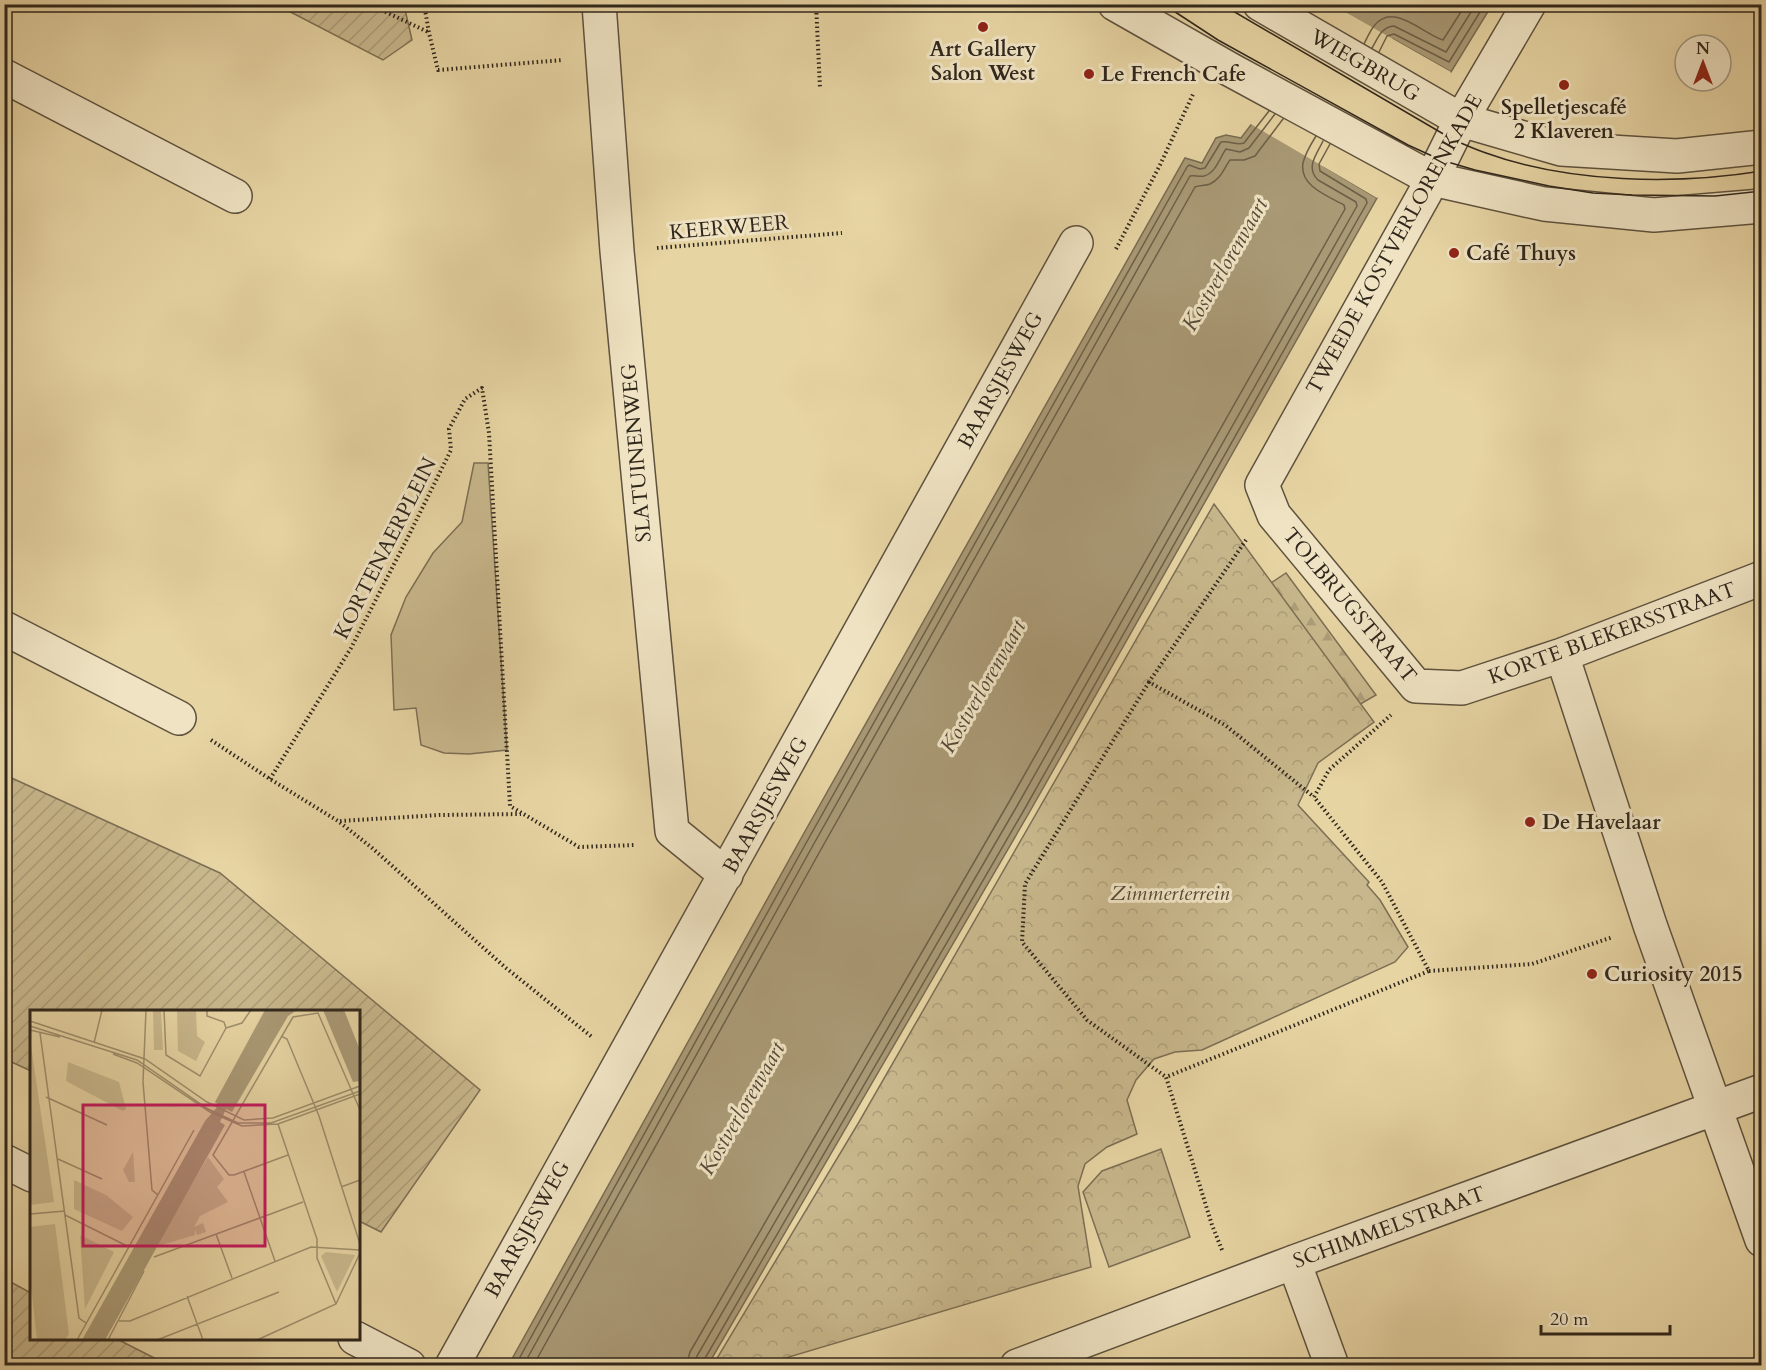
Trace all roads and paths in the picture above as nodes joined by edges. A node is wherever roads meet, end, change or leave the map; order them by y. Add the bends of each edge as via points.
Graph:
1 (369, 4) edge
2 (424, 4) edge
3 (599, 4) edge
4 (816, 4) edge
5 (1115, 4) edge
6 (1529, 4) edge
7 (1263, 6) edge
8 (429, 33) junction
9 (572, 60) dead end
10 (4, 76) edge
11 (1197, 86) dead end
12 (820, 88) dead end
13 (1461, 120) junction
14 (1761, 147) edge
15 (1432, 179) junction
16 (235, 196) dead end
17 (1761, 206) edge
18 (1134, 215) dead end
19 (842, 232) dead end
20 (1076, 243) dead end
21 (617, 251) junction
22 (1262, 485) joint
23 (1274, 515) junction
24 (1761, 578) edge
25 (4, 628) edge
26 (1562, 655) junction
27 (1149, 682) junction
28 (1416, 686) junction
29 (1462, 688) joint
30 (179, 718) joint
31 (270, 779) junction
32 (1314, 798) junction
33 (522, 814) junction
34 (338, 821) junction
35 (672, 831) junction
36 (726, 875) junction
37 (1650, 925) junction
38 (1429, 971) junction
39 (622, 1058) junction
40 (1166, 1077) junction
41 (1761, 1091) edge
42 (1714, 1108) junction
43 (4, 1161) edge
44 (30, 1174) edge
45 (1761, 1239) edge
46 (1293, 1262) junction
47 (1235, 1284) junction
48 (359, 1340) edge
49 (409, 1365) edge
50 (452, 1365) edge
51 (1017, 1365) edge
52 (1332, 1365) edge

1 - 8 path
2 - 8 path
3 - 21 street, SLATUINENWEG
4 - 12 path
5 - 15 street
6 - 13 street, TWEEDE KOSTVERLORENKADE
7 - 13 street, WIEGBRUG
8 - 9 path via 438,70
10 - 16 street
11 - 18 path
13 - 14 street, WIEGBRUG via 1561,149 1677,156
13 - 15 street, TWEEDE KOSTVERLORENKADE
15 - 17 street via 1544,204 1654,215
15 - 22 street, TWEEDE KOSTVERLORENKADE
19 - 21 path, KEERWEER
20 - 36 street, BAARSJESWEG
21 - 35 street, SLATUINENWEG
22 - 23 street, TOLBRUGSTRAAT
23 - 27 path via 1249,535
23 - 28 street, TOLBRUGSTRAAT
24 - 26 street, KORTE BLEKERSSTRAAT
25 - 30 street
26 - 29 street, KORTE BLEKERSSTRAAT
26 - 37 street
27 - 32 path via 1225,725
27 - 40 path via 1025,884 1022,942 1087,1020
28 - 29 street, TOLBRUGSTRAAT
28 - 32 path via 1391,715 1329,770
30 - 31 path
31 - 33 path, KORTENAERPLEIN via 351,648 407,539 452,450 449,429 465,399 482,387 489,433 510,806
31 - 34 path
32 - 38 path via 1382,882
33 - 34 path
33 - 35 path via 579,848 655,844
34 - 39 path via 506,968
35 - 36 street
36 - 39 street, BAARSJESWEG
37 - 38 path via 1532,964
37 - 42 street
38 - 40 path
39 - 50 street, BAARSJESWEG
40 - 47 path via 1212,1225
41 - 42 street, SCHIMMELSTRAAT
42 - 45 street
42 - 46 street, SCHIMMELSTRAAT
43 - 44 street
46 - 47 street, SCHIMMELSTRAAT
46 - 52 street
47 - 51 street, SCHIMMELSTRAAT
48 - 49 street

